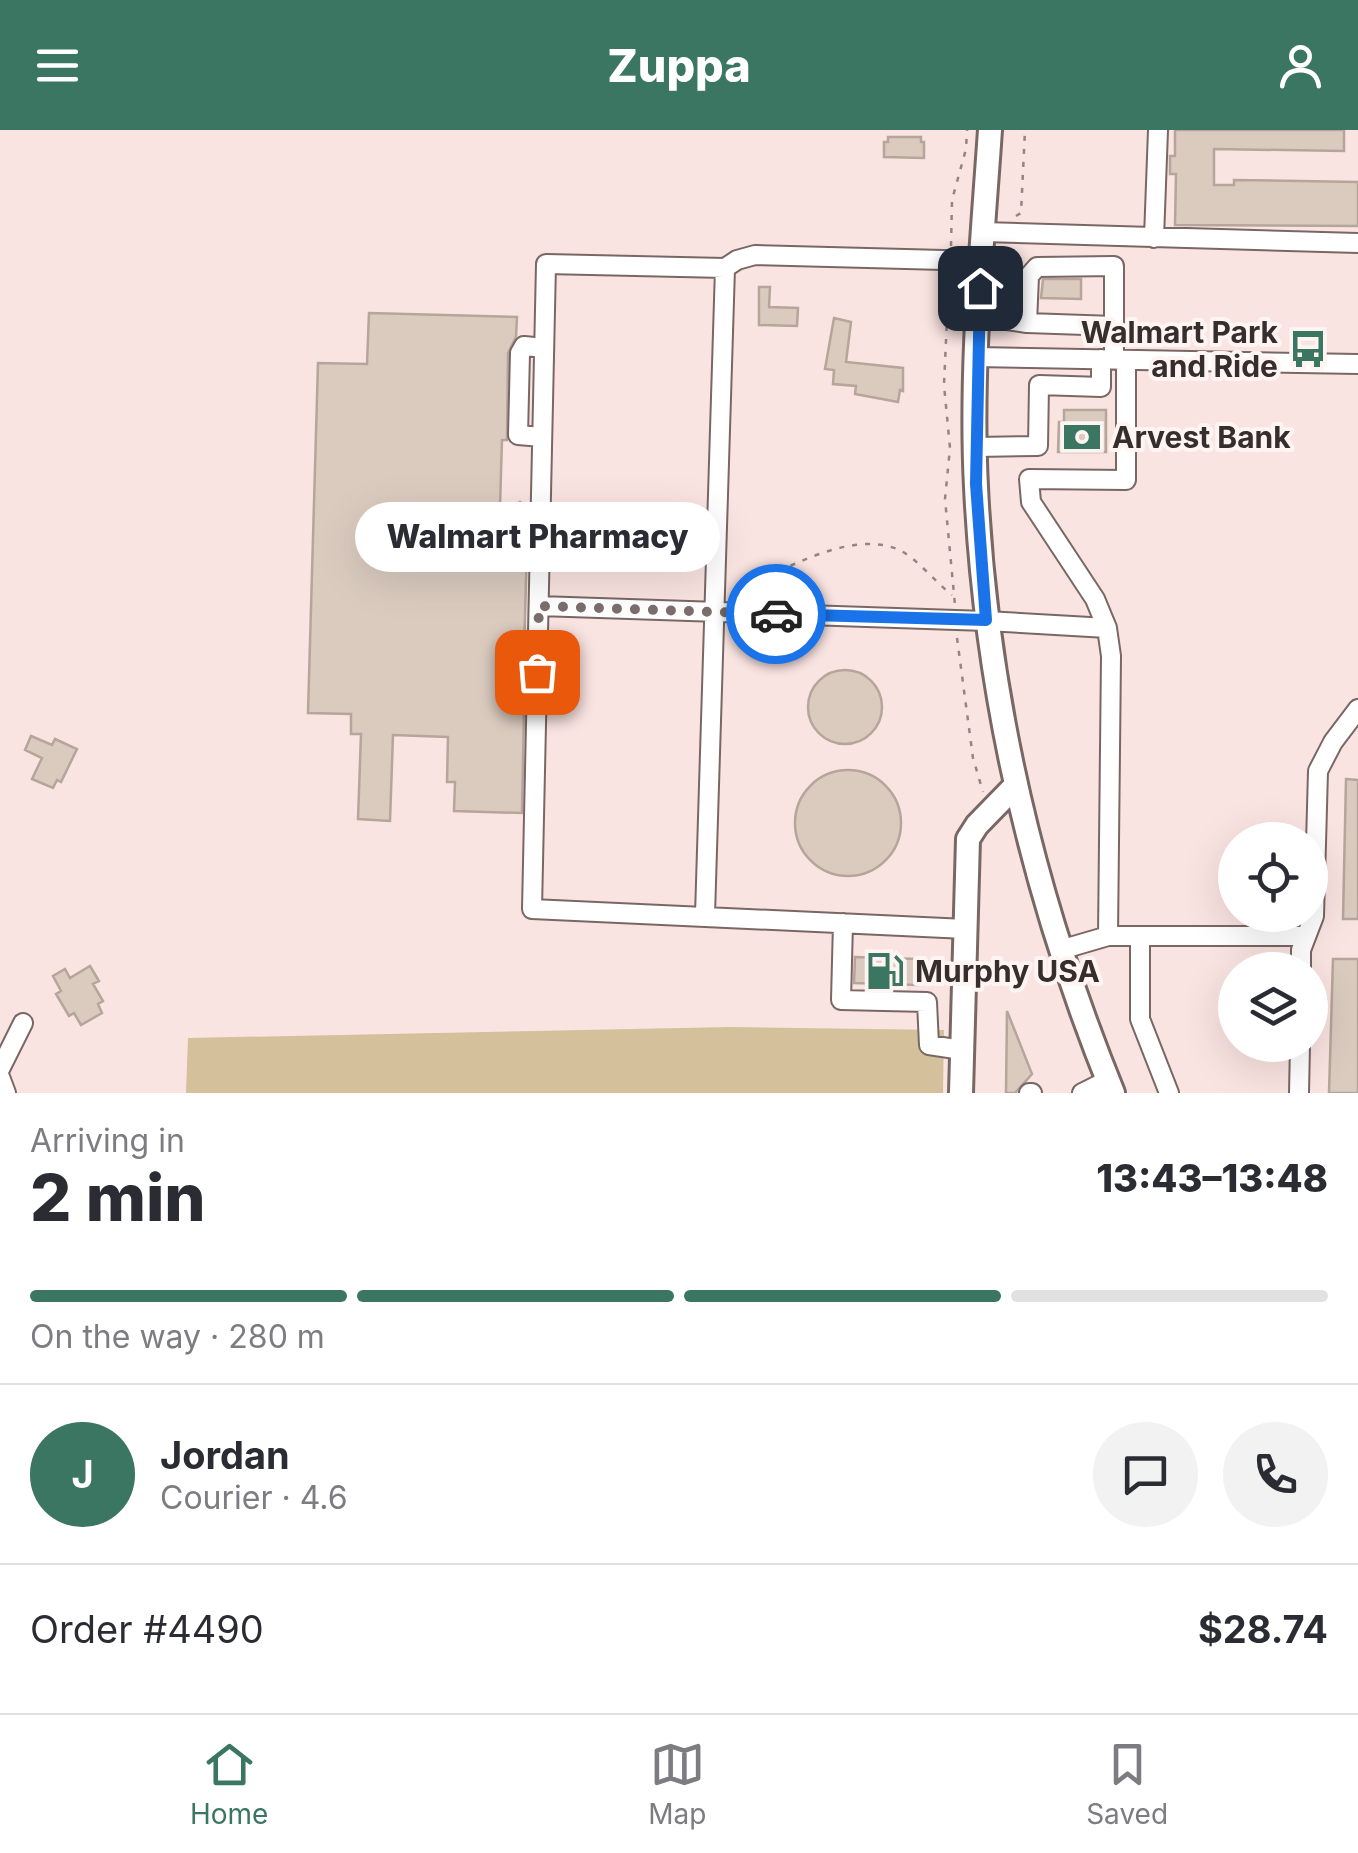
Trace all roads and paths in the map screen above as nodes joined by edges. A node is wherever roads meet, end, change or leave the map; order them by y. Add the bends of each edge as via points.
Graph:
1 (967, 130) edge
2 (990, 130) edge
3 (1025, 130) edge
4 (1158, 130) edge
5 (1010, 220) dead end
6 (984, 232) junction
7 (1154, 238) junction
8 (1358, 243) edge
9 (950, 245) dead end
10 (982, 261) junction
11 (725, 268) junction
12 (950, 274) dead end
13 (978, 316) junction
14 (1027, 322) junction
15 (1114, 326) junction
16 (544, 348) junction
17 (976, 357) junction
18 (1114, 359) junction
19 (1358, 364) edge
20 (534, 436) junction
21 (976, 446) junction
22 (731, 595) dead end
23 (954, 596) junction
24 (954, 604) dead end
25 (539, 606) junction
26 (714, 612) junction
27 (986, 620) junction
28 (1107, 628) junction
29 (956, 634) dead end
30 (1358, 709) edge
31 (1016, 786) junction
32 (984, 795) dead end
33 (982, 820) junction
34 (1026, 830) junction
35 (705, 915) junction
36 (843, 923) junction
37 (966, 929) junction
38 (1108, 936) junction
39 (1140, 936) junction
40 (1306, 936) junction
41 (1060, 950) junction
42 (1302, 952) edge
43 (24, 1023) dead end
44 (962, 1050) junction
45 (1300, 1062) edge
46 (0, 1068) edge
47 (0, 1077) edge
48 (1111, 1087) edge
49 (6, 1093) edge
50 (961, 1093) edge
51 (1082, 1093) edge
52 (1169, 1093) edge
53 (1299, 1093) edge

1 - 9 path
2 - 6 main road
3 - 5 path via 1020,212
4 - 7 street
6 - 7 street
6 - 10 main road
7 - 8 street
10 - 11 street via 755,254
10 - 13 main road
11 - 16 street via 546,264
11 - 26 street
12 - 23 path via 944,384
13 - 14 street
13 - 17 main road
14 - 15 street
14 - 15 street via 1029,276 1036,267 1114,266
15 - 18 street
16 - 20 street
16 - 20 street via 524,346 520,353 518,435
17 - 18 street
17 - 21 main road
18 - 19 street
18 - 21 street via 1102,387 1039,385 1038,446
18 - 28 street via 1126,480 1029,479 1030,502
20 - 25 street
21 - 27 main road
22 - 23 path via 825,552 884,546 910,557
23 - 24 path
25 - 26 street
25 - 35 street via 532,909
26 - 27 street
26 - 35 street
27 - 28 street
27 - 31 main road
28 - 38 street
29 - 32 path
30 - 40 street via 1318,771 1314,916
31 - 33 main road
31 - 34 main road
33 - 34 main road
33 - 37 main road via 968,839
34 - 41 main road
35 - 36 street
36 - 37 street
36 - 44 street via 841,1000 927,1002 929,1045
37 - 44 main road
38 - 39 street
38 - 41 street
39 - 40 street
39 - 52 street via 1140,1019
40 - 42 street
41 - 48 main road
43 - 46 street
44 - 50 main road
45 - 53 street
47 - 49 street
48 - 51 street

